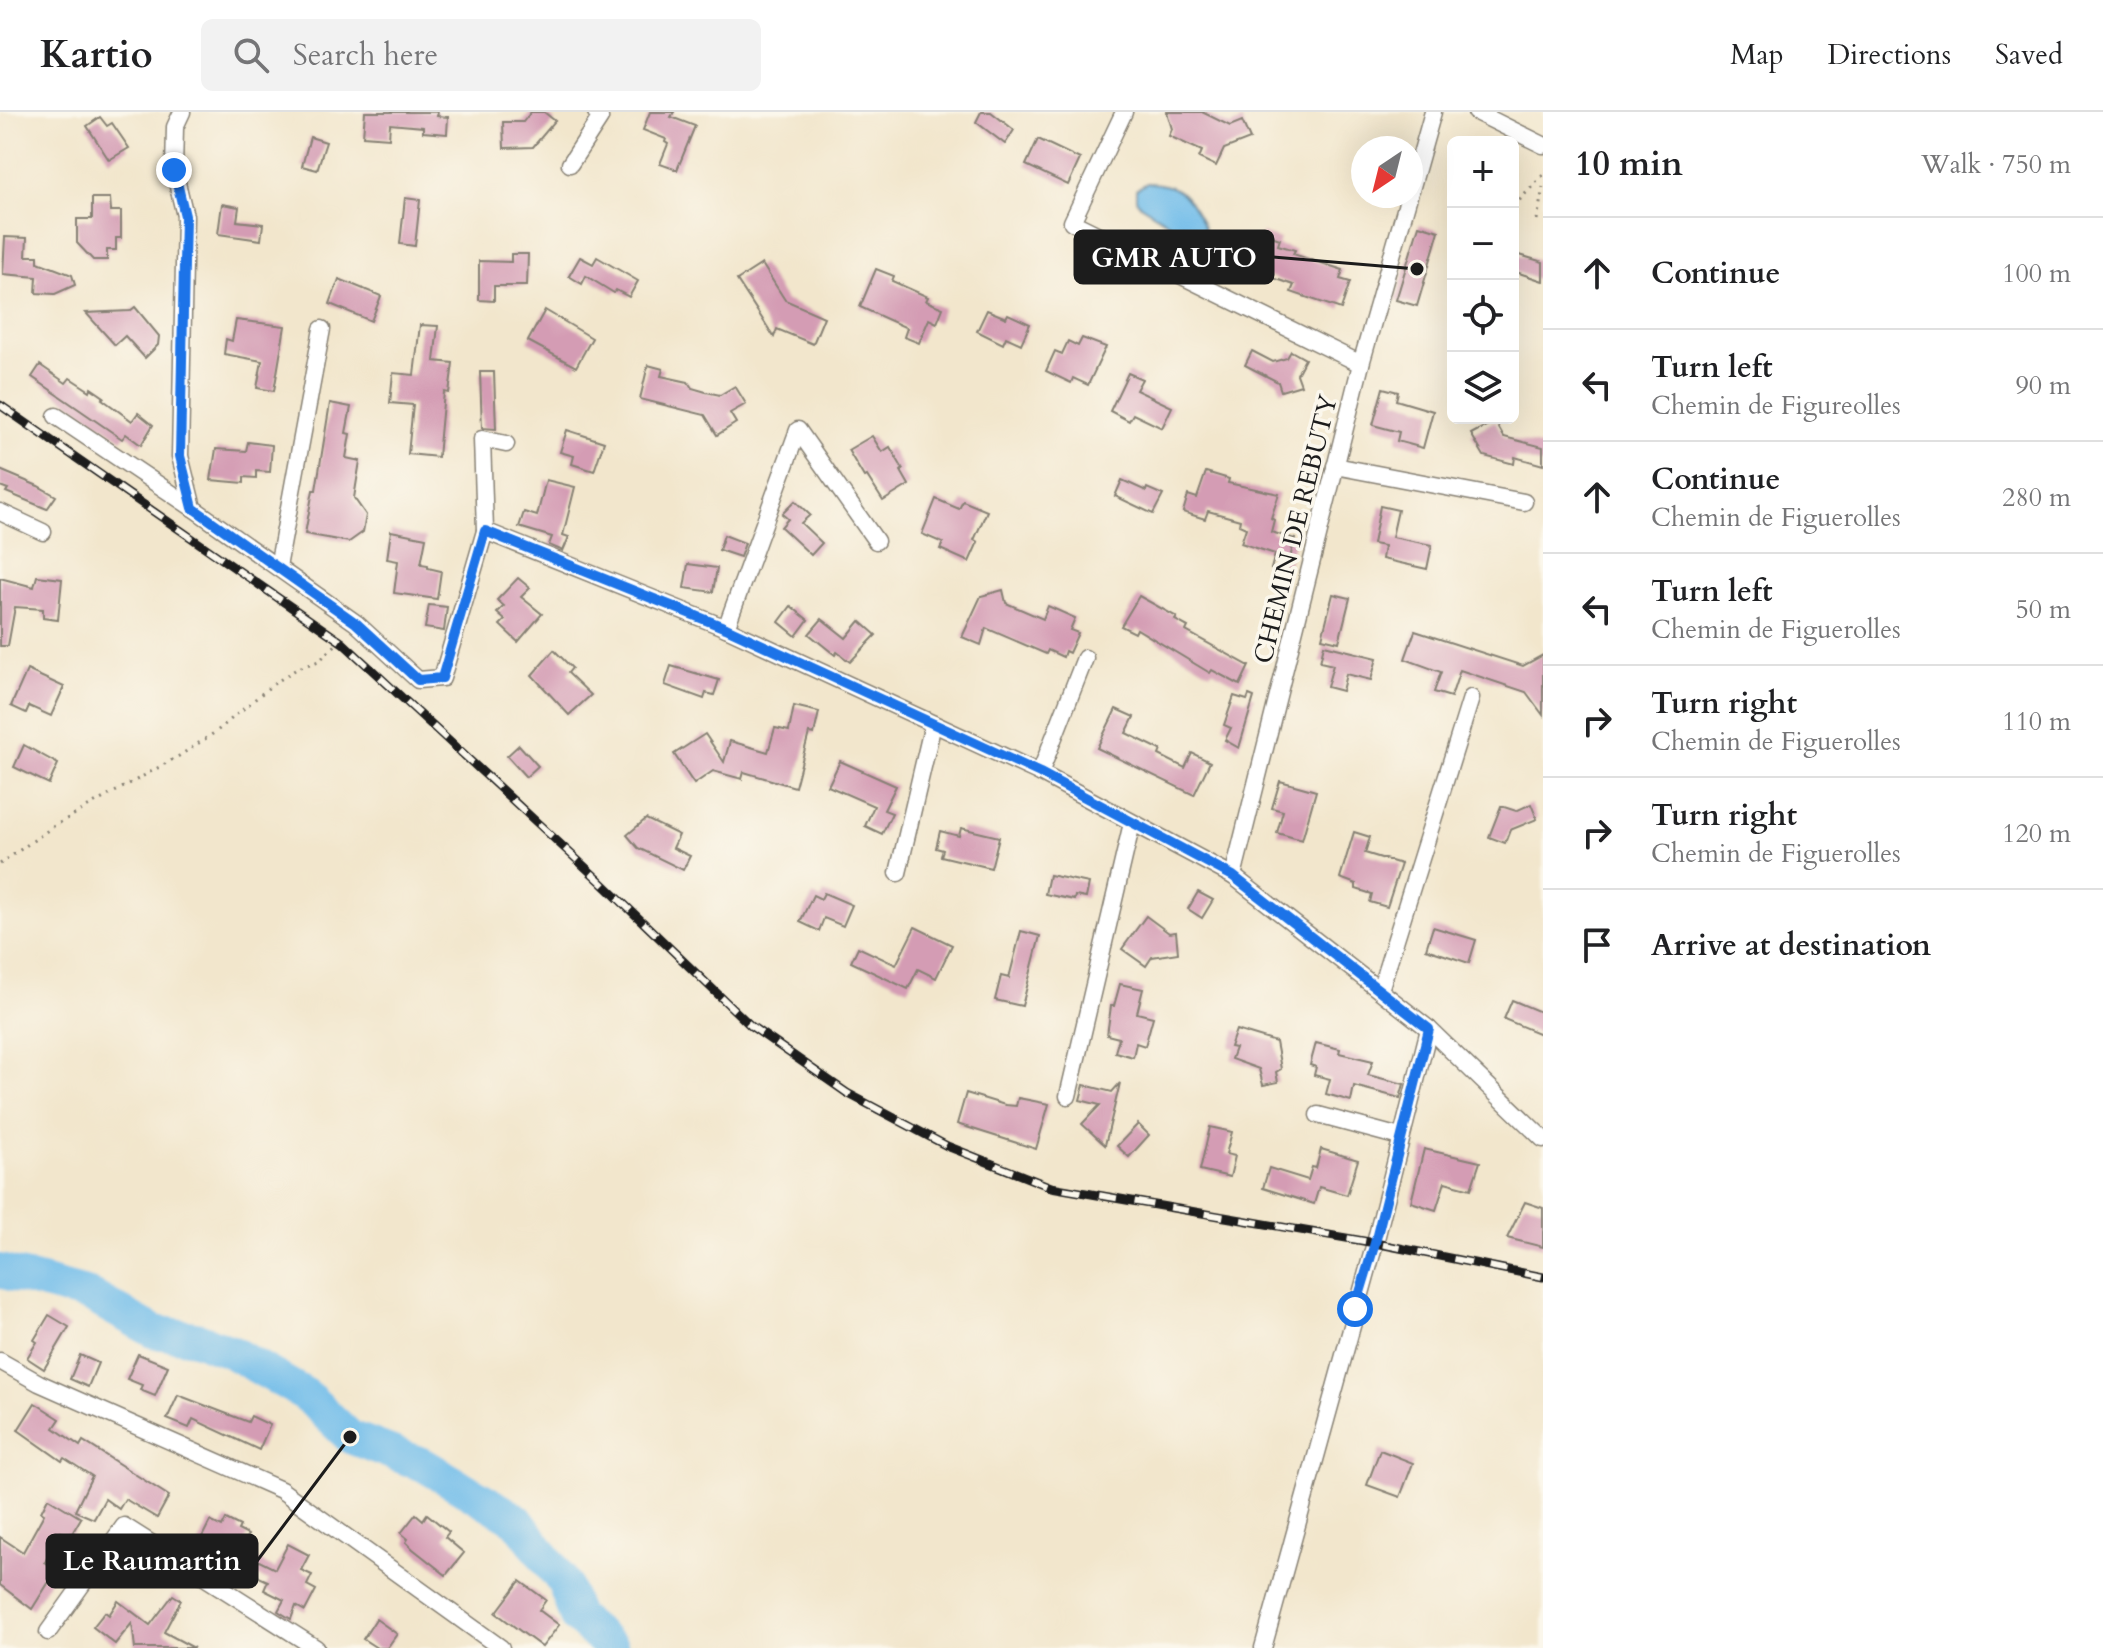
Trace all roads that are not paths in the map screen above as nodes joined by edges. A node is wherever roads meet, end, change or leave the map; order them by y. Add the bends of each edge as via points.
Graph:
1 (182, 112) edge
2 (596, 112) edge
3 (1124, 112) edge
4 (1433, 112) edge
5 (1476, 112) edge
6 (1543, 145) edge
7 (1423, 147) edge
8 (570, 164) dead end
9 (1406, 208) edge
10 (322, 329) dead end
11 (1361, 364) junction
12 (56, 416) dead end
13 (506, 444) dead end
14 (1335, 466) junction
15 (1524, 502) dead end
16 (193, 508) junction
17 (0, 512) edge
18 (485, 531) junction
19 (43, 532) dead end
20 (876, 541) dead end
21 (278, 567) junction
22 (726, 628) junction
23 (1085, 658) dead end
24 (1471, 698) dead end
25 (933, 724) junction
26 (1040, 773) junction
27 (1132, 823) junction
28 (898, 873) dead end
29 (1233, 876) junction
30 (1380, 990) junction
31 (1429, 1029) junction
32 (1068, 1096) dead end
33 (1318, 1115) dead end
34 (1400, 1137) junction
35 (1543, 1139) edge
36 (0, 1361) edge
37 (48, 1632) dead end
38 (316, 1648) edge
39 (501, 1648) edge
40 (1263, 1648) edge

1 - 16 street via 175,127 174,170 185,216 180,456
2 - 8 street via 600,118
3 - 11 street via 1072,222
4 - 7 street
5 - 6 street
9 - 11 street, CHEMIN DE REBUTY
10 - 21 street
11 - 14 street, CHEMIN DE REBUTY
12 - 16 street
13 - 18 street via 482,439
14 - 15 street
14 - 29 street, CHEMIN DE REBUTY
16 - 21 street
17 - 19 street
18 - 21 street via 442,678 418,680 356,623
18 - 22 street
20 - 22 street via 798,430
22 - 25 street
23 - 26 street
24 - 30 street
25 - 26 street
25 - 28 street
26 - 27 street
27 - 29 street
27 - 32 street
29 - 30 street
30 - 31 street
31 - 34 street
31 - 35 street
33 - 34 street
34 - 40 street
36 - 39 street via 281,1490
37 - 38 street via 124,1526

